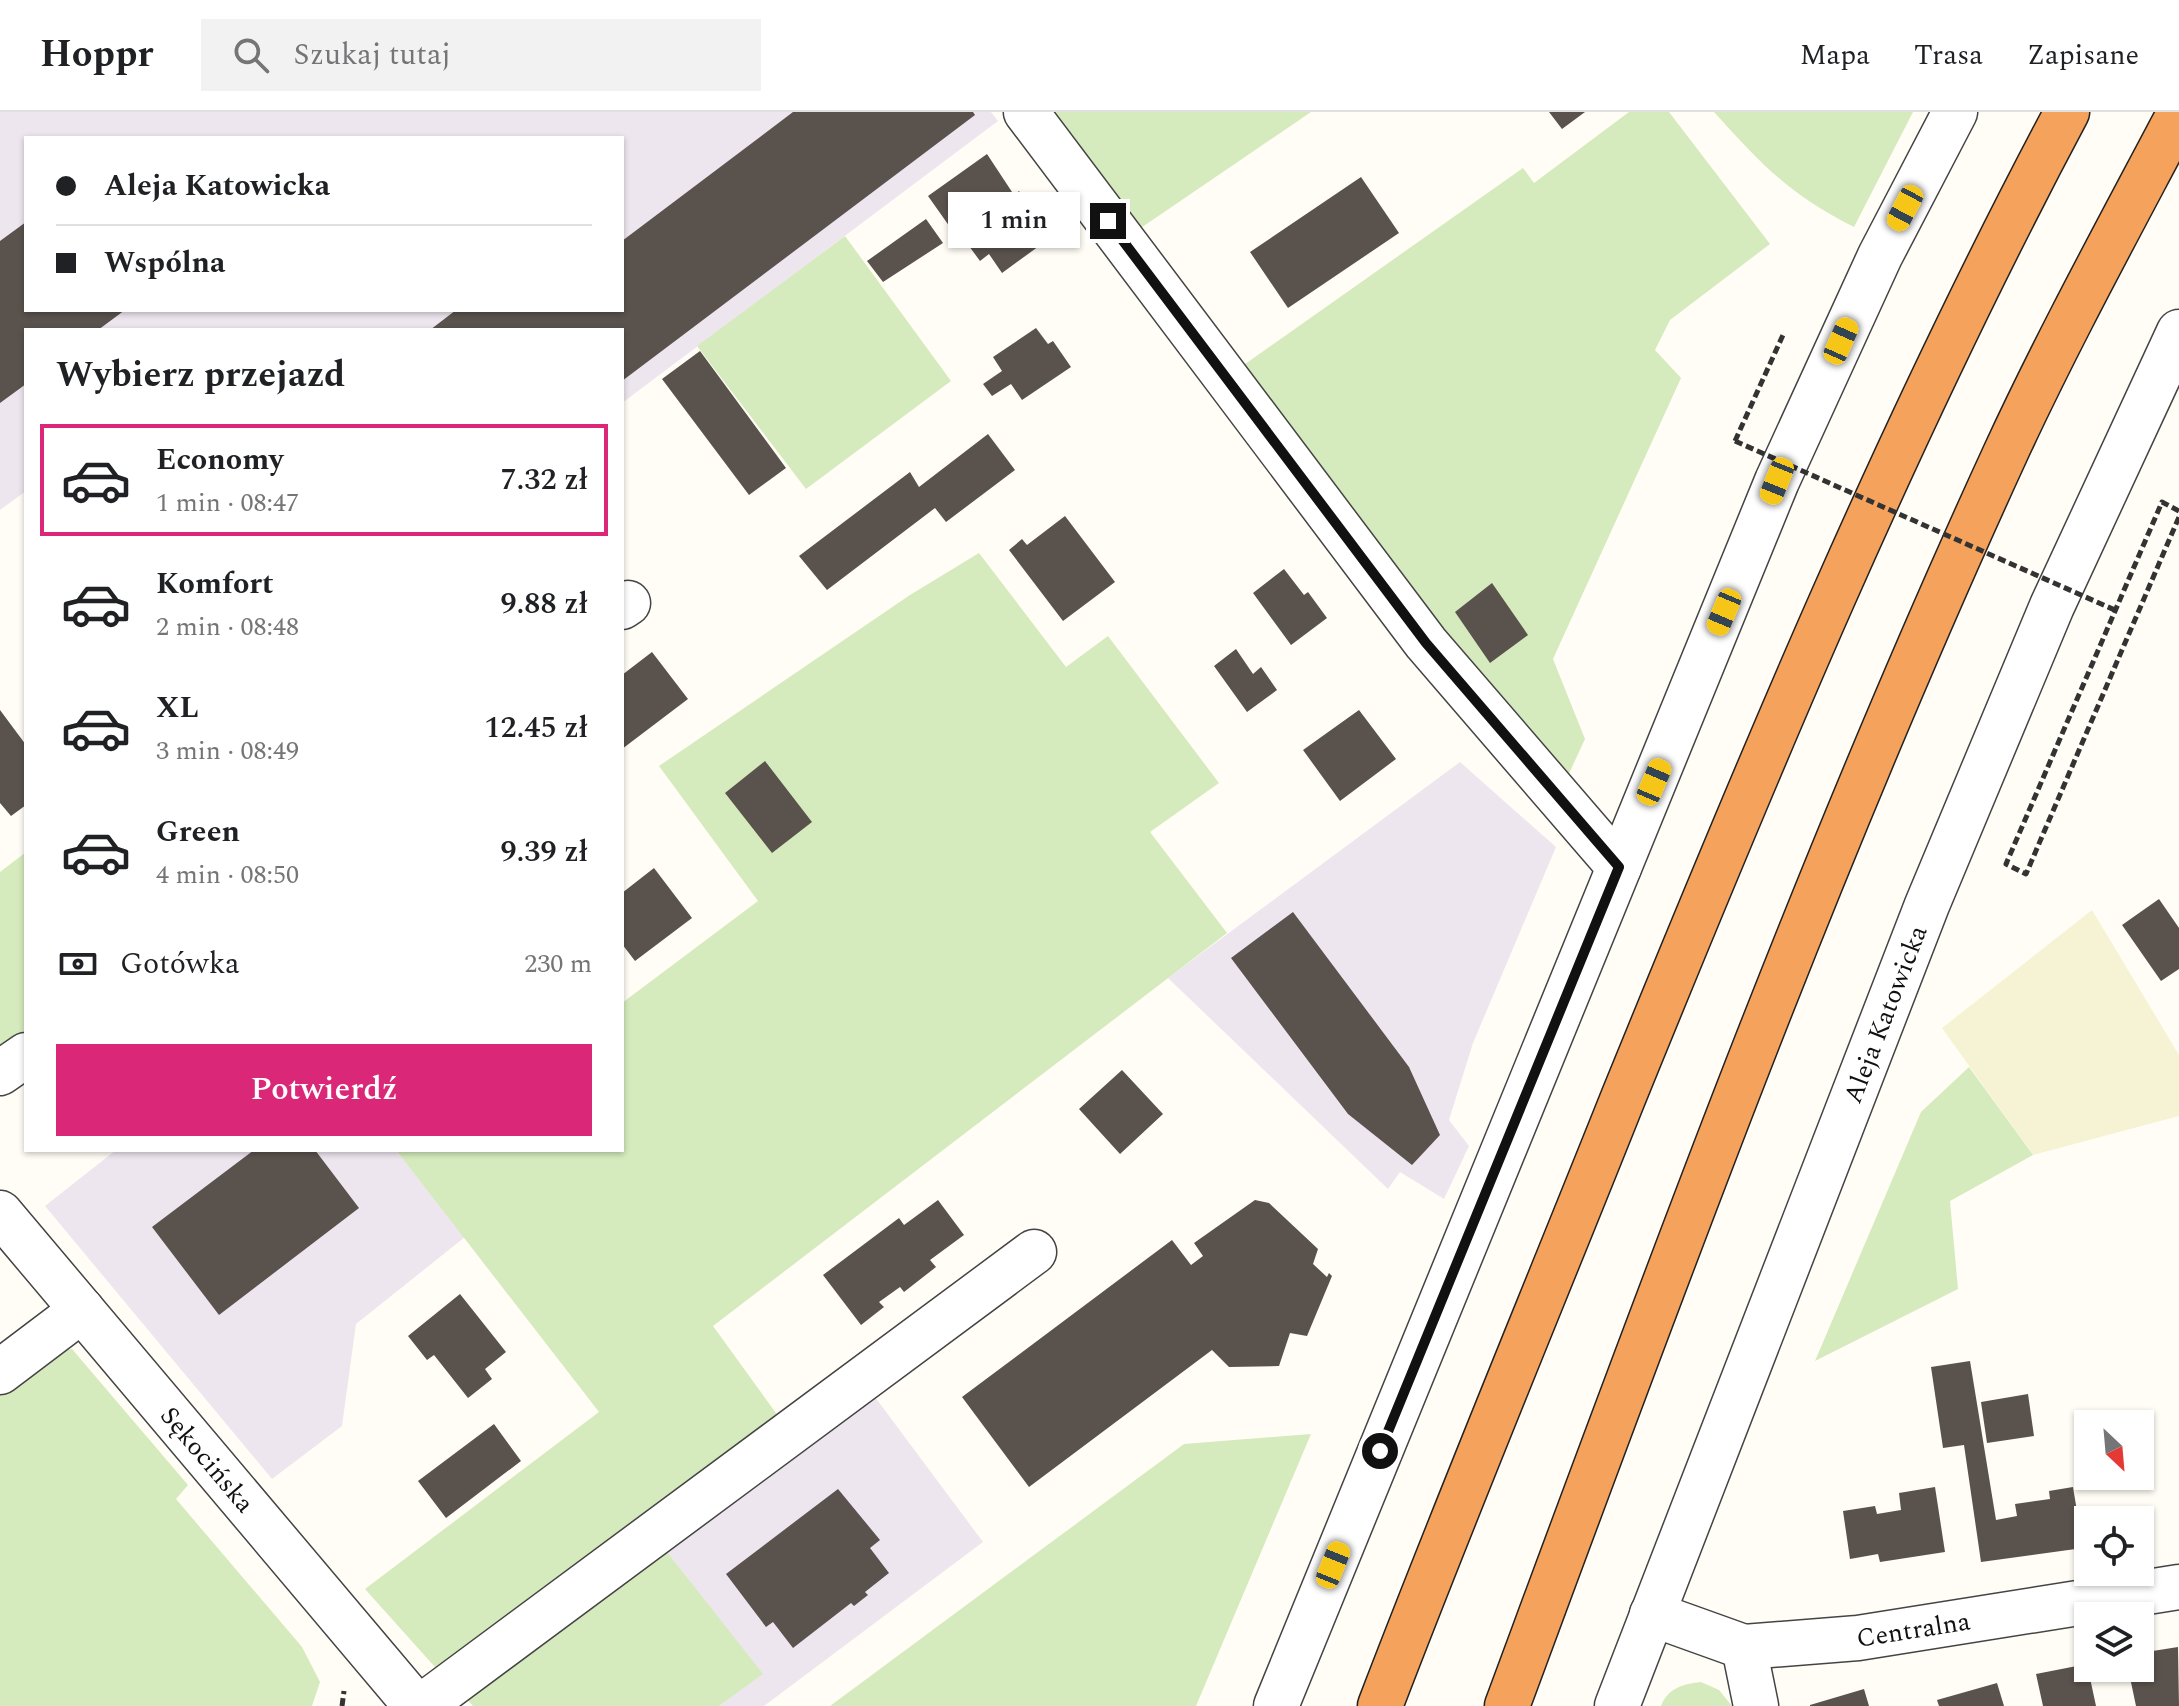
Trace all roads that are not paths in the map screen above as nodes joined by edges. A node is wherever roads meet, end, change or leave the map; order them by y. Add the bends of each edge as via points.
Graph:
1 (1026, 112) edge
2 (1955, 112) edge
3 (2067, 112) edge
4 (2179, 114) edge
5 (2179, 332) edge
6 (1619, 867) junction
7 (24, 1056) edge
8 (0, 1073) edge
9 (0, 1213) edge
10 (1034, 1252) dead end
11 (82, 1310) junction
12 (0, 1372) edge
13 (2179, 1587) edge
14 (1652, 1614) junction
15 (1744, 1647) junction
16 (419, 1706) edge
17 (1276, 1706) edge
18 (1380, 1706) edge
19 (1507, 1706) edge
20 (1617, 1706) edge
21 (1756, 1706) edge

1 - 6 street via 1426,643
2 - 6 street via 1880,256 1777,481
3 - 18 highway via 1998,242 1797,678
4 - 19 highway via 2006,451 1878,743 1718,1137
5 - 14 street, Aleja Katowicka via 2052,606 1927,905
6 - 17 street
7 - 8 street
9 - 11 street, Sękocińska
10 - 16 street
11 - 12 street
11 - 16 street, Sękocińska
13 - 15 street, Centralna via 1858,1638
14 - 15 street, Centralna
14 - 20 street, Aleja Katowicka
15 - 21 street

